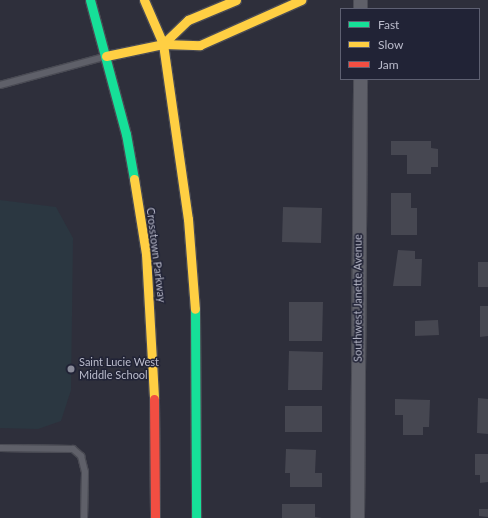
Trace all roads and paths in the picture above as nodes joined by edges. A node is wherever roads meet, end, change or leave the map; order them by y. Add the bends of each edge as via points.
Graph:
1 (90, 0) edge
2 (144, 0) edge
3 (236, 0) edge
4 (301, 0) edge
5 (163, 44) junction
6 (106, 56) junction
7 (360, 80) edge
8 (0, 85) edge
9 (0, 448) edge
10 (84, 518) edge
11 (155, 518) edge
12 (196, 518) edge
13 (357, 518) edge

1 - 6 main road, Crosstown Parkway
2 - 5 main road
3 - 5 main road via 188,20
4 - 5 main road via 200,45
5 - 6 main road
5 - 12 main road via 177,134 196,318
6 - 8 lane
6 - 11 main road, Crosstown Parkway via 126,134 146,254 154,350
7 - 13 street, Southwest Janette Avenue
9 - 10 lane via 73,449 80,456 85,472

